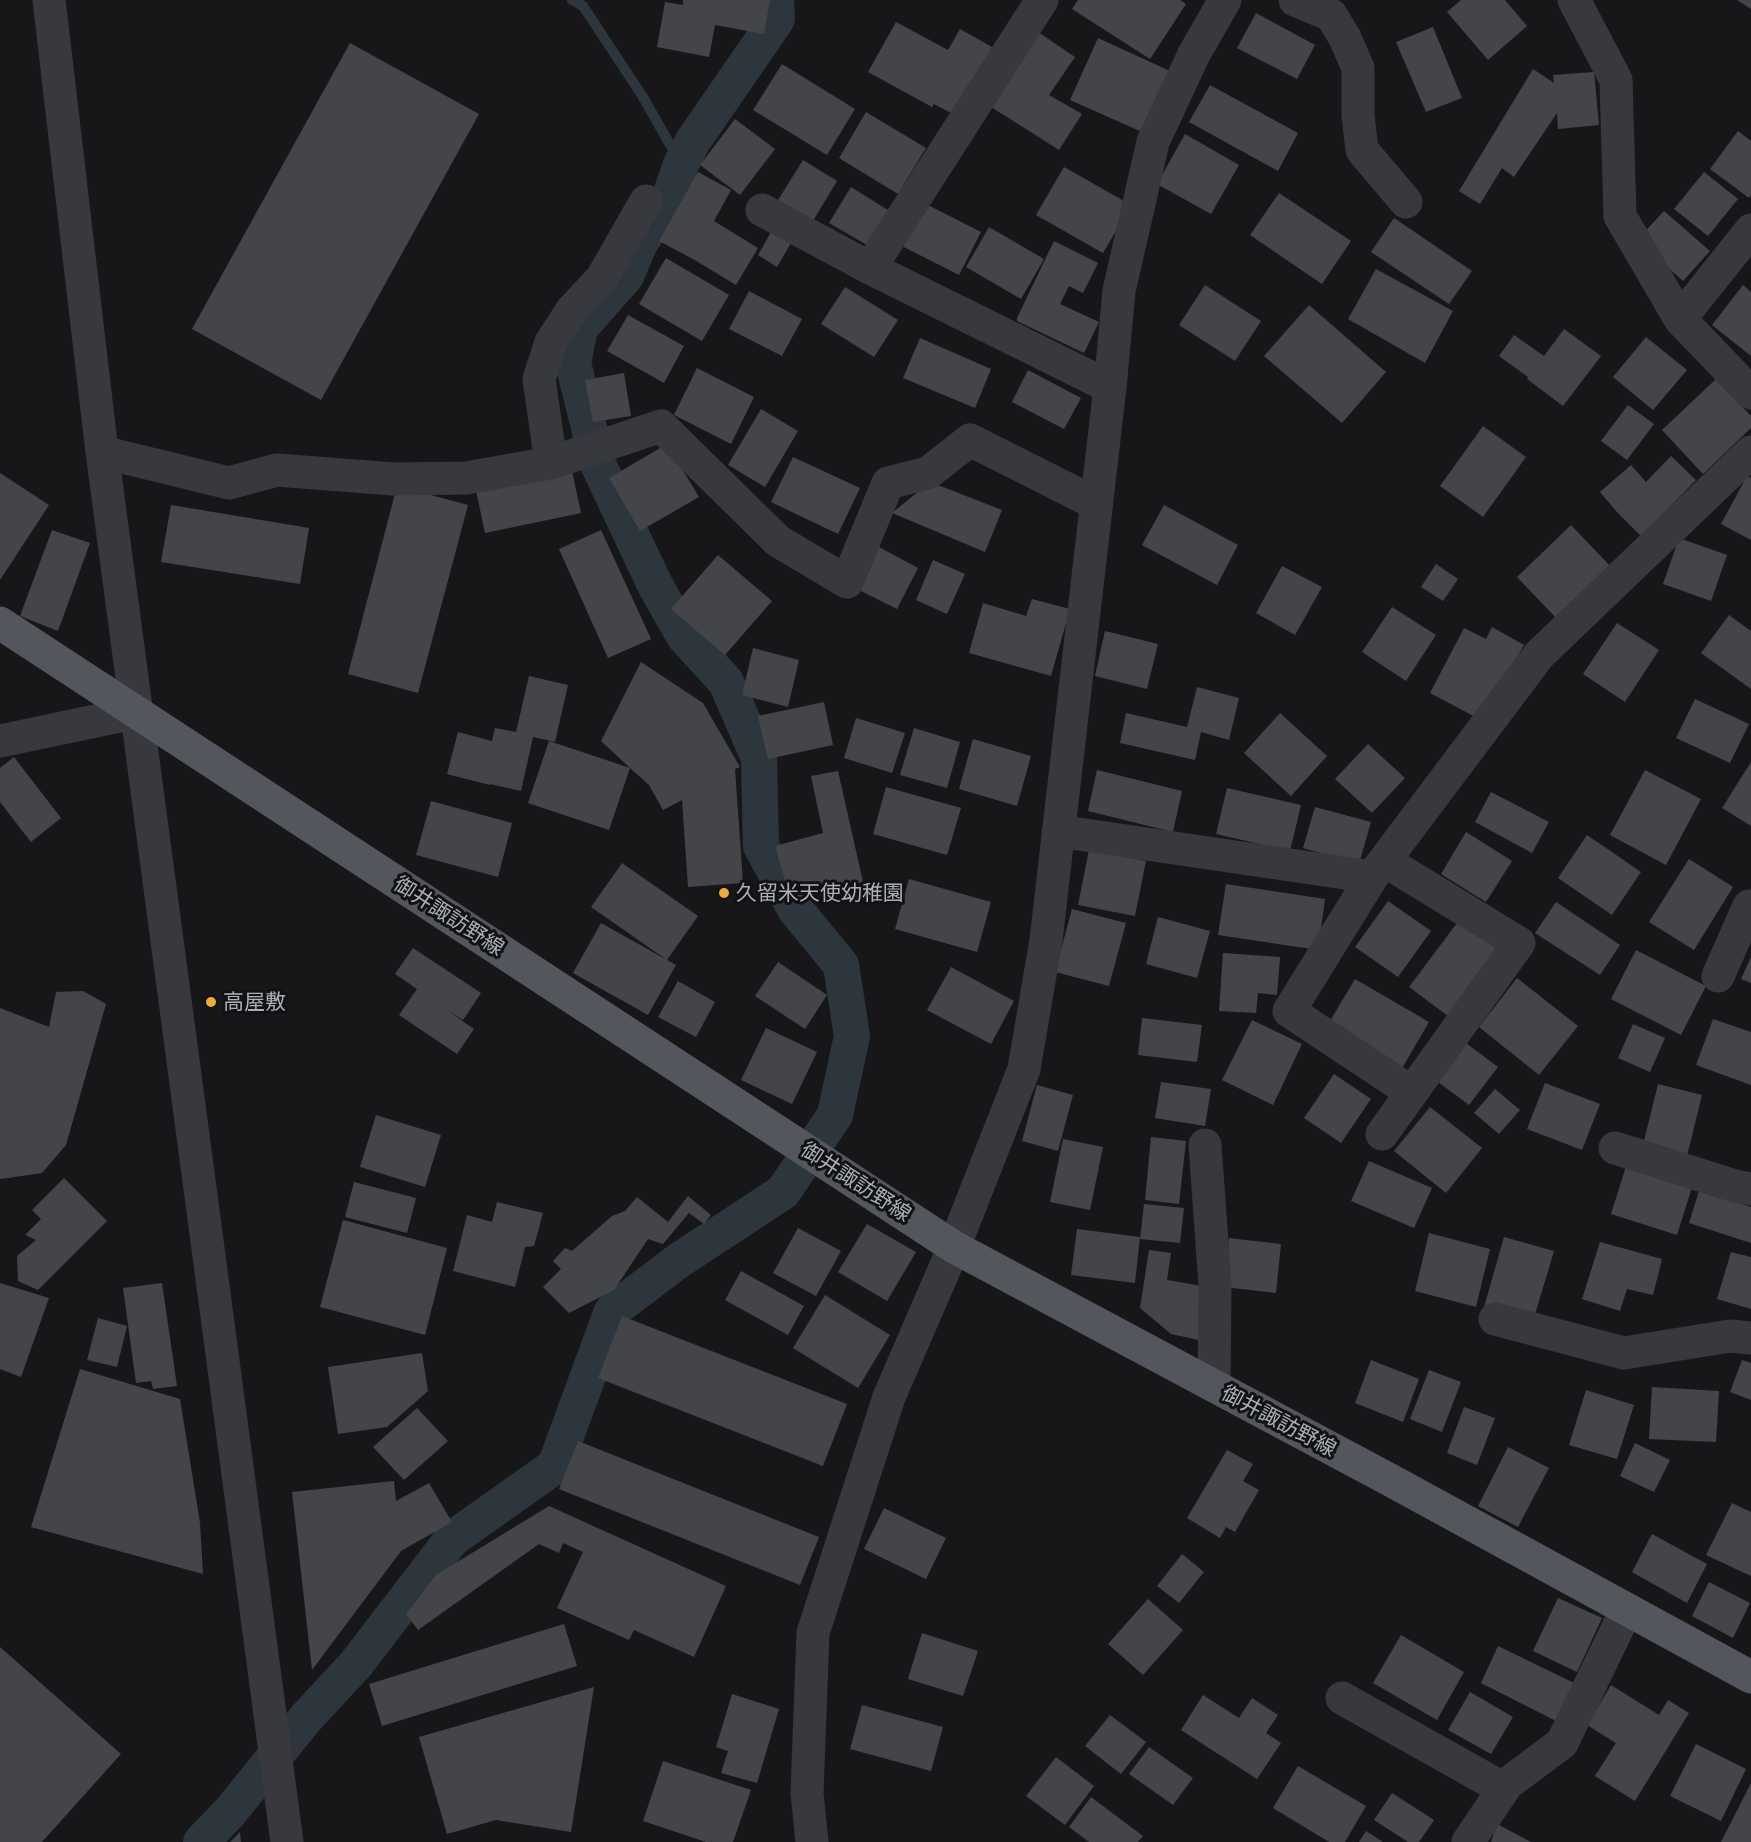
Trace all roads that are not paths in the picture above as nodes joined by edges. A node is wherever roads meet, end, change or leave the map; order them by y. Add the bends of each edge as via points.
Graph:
1 (49, 0) edge
2 (1042, 0) edge
3 (1225, 0) edge
4 (1295, 0) edge
5 (1574, 0) edge
6 (646, 201) dead end
7 (1406, 202) dead end
8 (762, 210) dead end
9 (1751, 230) edge
10 (870, 268) junction
11 (1680, 319) junction
12 (1110, 387) junction
13 (1751, 393) edge
14 (102, 452) junction
15 (1751, 452) edge
16 (551, 463) junction
17 (1095, 503) junction
18 (0, 623) edge
19 (138, 712) junction
20 (0, 741) edge
21 (1058, 831) junction
22 (1379, 869) junction
23 (1751, 906) edge
24 (1718, 976) dead end
25 (1411, 1092) junction
26 (1382, 1134) dead end
27 (1205, 1145) dead end
28 (1615, 1148) dead end
29 (1751, 1189) edge
30 (954, 1247) junction
31 (1495, 1319) dead end
32 (1751, 1338) edge
33 (1214, 1386) junction
34 (1627, 1609) junction
35 (1751, 1677) edge
36 (1342, 1698) dead end
37 (1504, 1789) junction
38 (287, 1842) edge
39 (812, 1842) edge
40 (1468, 1842) edge

1 - 14 street
2 - 10 street
3 - 12 street via 1194,54 1153,142 1119,291
4 - 7 street via 1331,15 1345,38 1358,68 1362,150
5 - 11 street via 1616,80 1620,216
6 - 16 street via 602,278 572,310 551,342 539,379
8 - 10 street
9 - 11 street
10 - 12 street
11 - 13 street
12 - 17 street
14 - 16 street via 229,483 277,470 393,479 445,478
14 - 19 street
15 - 22 street via 1539,655
16 - 17 street via 661,426 778,541 847,582 888,483 928,473 970,440
17 - 21 street
18 - 19 main road, 御井諏訪野線
19 - 20 street
19 - 30 main road, 御井諏訪野線
19 - 38 street
21 - 22 street
21 - 30 street via 1046,940 1024,1069
22 - 25 street via 1289,1011
22 - 25 street via 1519,944
23 - 24 street
25 - 26 street
27 - 33 street via 1215,1285
28 - 29 street
30 - 33 main road, 御井諏訪野線
30 - 39 street via 889,1397 813,1633 807,1792
31 - 32 street via 1624,1353 1731,1336
33 - 34 main road, 御井諏訪野線
34 - 35 main road, 御井諏訪野線
34 - 37 street via 1562,1743
36 - 37 street
37 - 40 street

